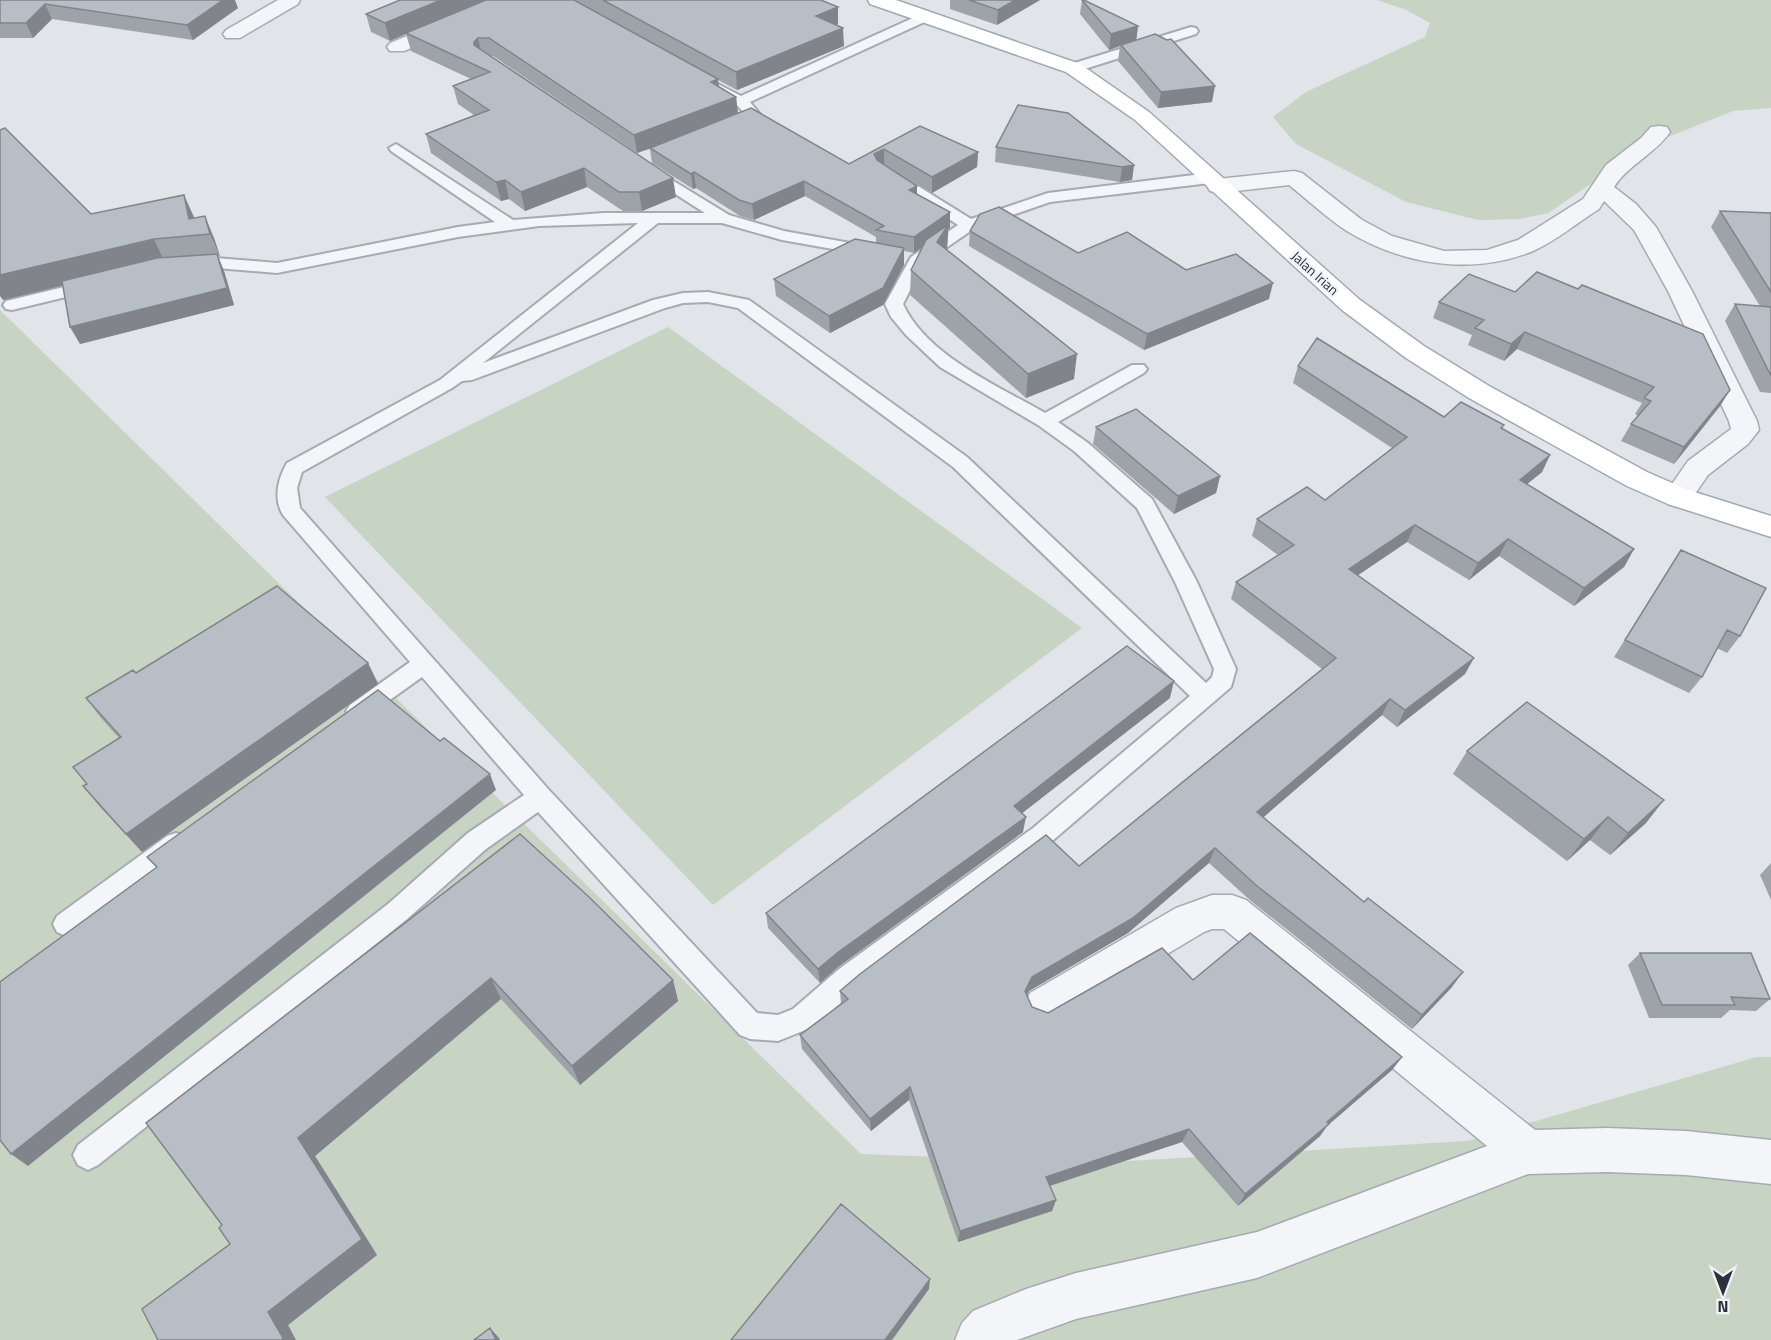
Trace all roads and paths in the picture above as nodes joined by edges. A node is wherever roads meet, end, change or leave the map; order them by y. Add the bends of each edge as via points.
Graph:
1 (291, 0) edge
2 (510, 0) edge
3 (877, 0) edge
4 (926, 16) junction
5 (1191, 31) dead end
6 (233, 34) dead end
7 (397, 47) dead end
8 (1073, 68) junction
9 (700, 78) edge
10 (741, 101) junction
11 (721, 129) edge
12 (1659, 132) dead end
13 (396, 148) dead end
14 (646, 158) edge
15 (883, 171) edge
16 (1214, 182) junction
17 (1602, 188) junction
18 (723, 218) junction
19 (653, 219) junction
20 (510, 225) junction
21 (969, 225) junction
22 (884, 253) edge
23 (174, 267) edge
24 (110, 281) edge
25 (12, 305) dead end
26 (1138, 369) dead end
27 (446, 384) junction
28 (1045, 422) junction
29 (1678, 497) junction
30 (1771, 526) edge
31 (424, 664) junction
32 (1204, 696) junction
33 (337, 727) edge
34 (540, 797) junction
35 (192, 832) edge
36 (66, 924) dead end
37 (1044, 1006) dead end
38 (1528, 1152) junction
39 (88, 1155) dead end
40 (1771, 1162) edge
41 (979, 1340) edge

1 - 6 street
2 - 7 street
3 - 4 main road, Jalan Irian
4 - 8 main road, Jalan Irian
4 - 10 lane
5 - 8 lane
8 - 16 main road, Jalan Irian via 1142,116
9 - 10 lane
10 - 11 lane via 752,113
12 - 17 street via 1614,170
13 - 20 lane
14 - 18 lane via 635,162
15 - 21 lane
16 - 17 street via 1282,178 1299,181 1354,225 1384,241 1434,256 1468,259 1526,245 1591,204
16 - 21 lane via 1048,198
16 - 29 main road, Jalan Irian via 1351,305 1415,352 1489,398 1637,479
17 - 29 street via 1644,227 1680,291 1743,422 1744,430 1738,438 1698,468
18 - 19 lane
18 - 22 lane via 782,235
19 - 20 lane via 571,219
19 - 27 lane
20 - 23 lane via 278,268 216,263
21 - 28 lane via 912,258 907,283 894,304 900,317 946,363
24 - 25 lane
26 - 28 lane
27 - 31 lane via 294,468 286,488 290,510
27 - 32 lane via 659,304 708,297 743,304 960,462
28 - 32 lane via 1081,447 1145,504 1225,669 1222,681
29 - 30 main road, Jalan Irian
31 - 33 lane
31 - 34 lane
32 - 34 lane via 1042,835 849,978 803,1018 778,1028 750,1026
34 - 39 lane via 477,841 397,912
35 - 36 lane
37 - 38 street via 1190,920 1212,912 1232,912
38 - 40 street via 1686,1153
38 - 41 street via 1257,1255 1076,1296 1026,1312 990,1328

